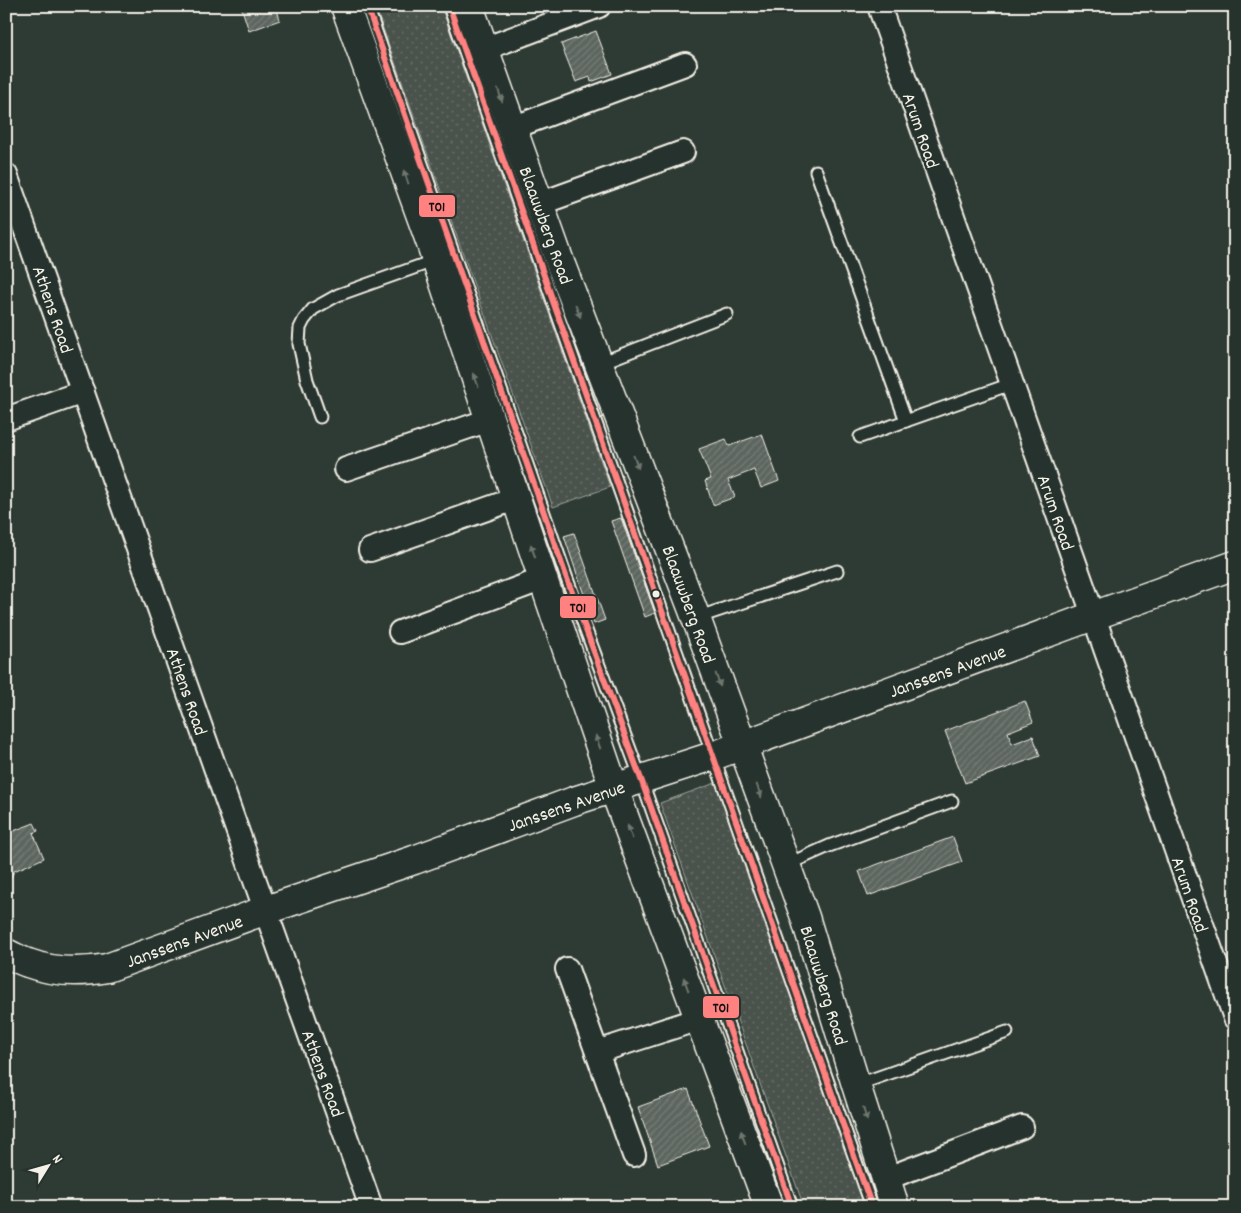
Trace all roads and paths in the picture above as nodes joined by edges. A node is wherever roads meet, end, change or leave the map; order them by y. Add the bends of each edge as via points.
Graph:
1 (344, 6) edge
2 (367, 6) edge
3 (449, 6) edge
4 (469, 6) edge
5 (599, 6) edge
6 (879, 6) edge
7 (484, 49) junction
8 (685, 64) dead end
9 (512, 128) junction
10 (683, 152) dead end
11 (816, 171) dead end
12 (6, 175) edge
13 (539, 204) junction
14 (436, 260) junction
15 (727, 314) dead end
16 (598, 364) junction
17 (1012, 384) junction
18 (83, 392) junction
19 (320, 417) dead end
20 (6, 419) edge
21 (489, 420) junction
22 (906, 421) junction
23 (860, 437) dead end
24 (346, 469) dead end
25 (515, 498) junction
26 (370, 550) dead end
27 (1235, 565) edge
28 (837, 570) dead end
29 (542, 579) junction
30 (1093, 616) junction
31 (696, 618) junction
32 (400, 632) dead end
33 (742, 745) junction
34 (713, 756) junction
35 (640, 779) junction
36 (614, 788) junction
37 (952, 802) dead end
38 (786, 865) junction
39 (266, 910) junction
40 (6, 953) edge
41 (567, 969) dead end
42 (1235, 1018) edge
43 (699, 1019) junction
44 (1006, 1032) dead end
45 (597, 1052) junction
46 (856, 1085) junction
47 (1022, 1127) dead end
48 (634, 1155) dead end
49 (885, 1179) junction
50 (371, 1207) edge
51 (769, 1207) edge
52 (792, 1207) edge
53 (872, 1207) edge
54 (895, 1207) edge

14 -> 1 main road
2 - 35 lane
3 - 34 lane
4 - 7 main road, Blaauwberg Road
5 - 7 street
6 - 17 street, Arum Road
7 -> 9 main road, Blaauwberg Road
8 - 9 street
9 - 13 main road, Blaauwberg Road
10 - 13 street
11 - 22 lane
12 - 18 street, Athens Road
13 -> 16 main road, Blaauwberg Road
14 - 19 lane via 338,295 313,309 304,320 299,344
21 -> 14 main road
15 - 16 lane
16 -> 31 main road, Blaauwberg Road
17 - 22 lane
17 - 30 street, Arum Road
18 - 20 street
18 - 39 street, Athens Road
21 - 24 street
21 - 25 main road
22 - 23 lane
25 - 26 street
29 -> 25 main road
27 - 30 main road, Janssens Avenue
28 - 31 lane
29 - 32 street
36 -> 29 main road
30 - 33 main road, Janssens Avenue
30 - 42 street, Arum Road
31 -> 33 main road, Blaauwberg Road
33 - 34 main road, Janssens Avenue
33 -> 38 main road, Blaauwberg Road
34 - 35 main road, Janssens Avenue
34 - 53 lane
35 - 36 main road, Janssens Avenue
35 - 52 lane
36 - 39 main road, Janssens Avenue
43 -> 36 main road
37 - 38 lane via 829,846
38 - 46 main road, Blaauwberg Road
39 - 40 main road, Janssens Avenue via 108,968 85,972 56,971 28,964
39 - 50 street, Athens Road
41 - 45 street
43 - 45 street
51 -> 43 main road
44 - 46 lane
45 - 48 street
46 -> 49 main road, Blaauwberg Road
47 - 49 street
49 - 54 main road, Blaauwberg Road

